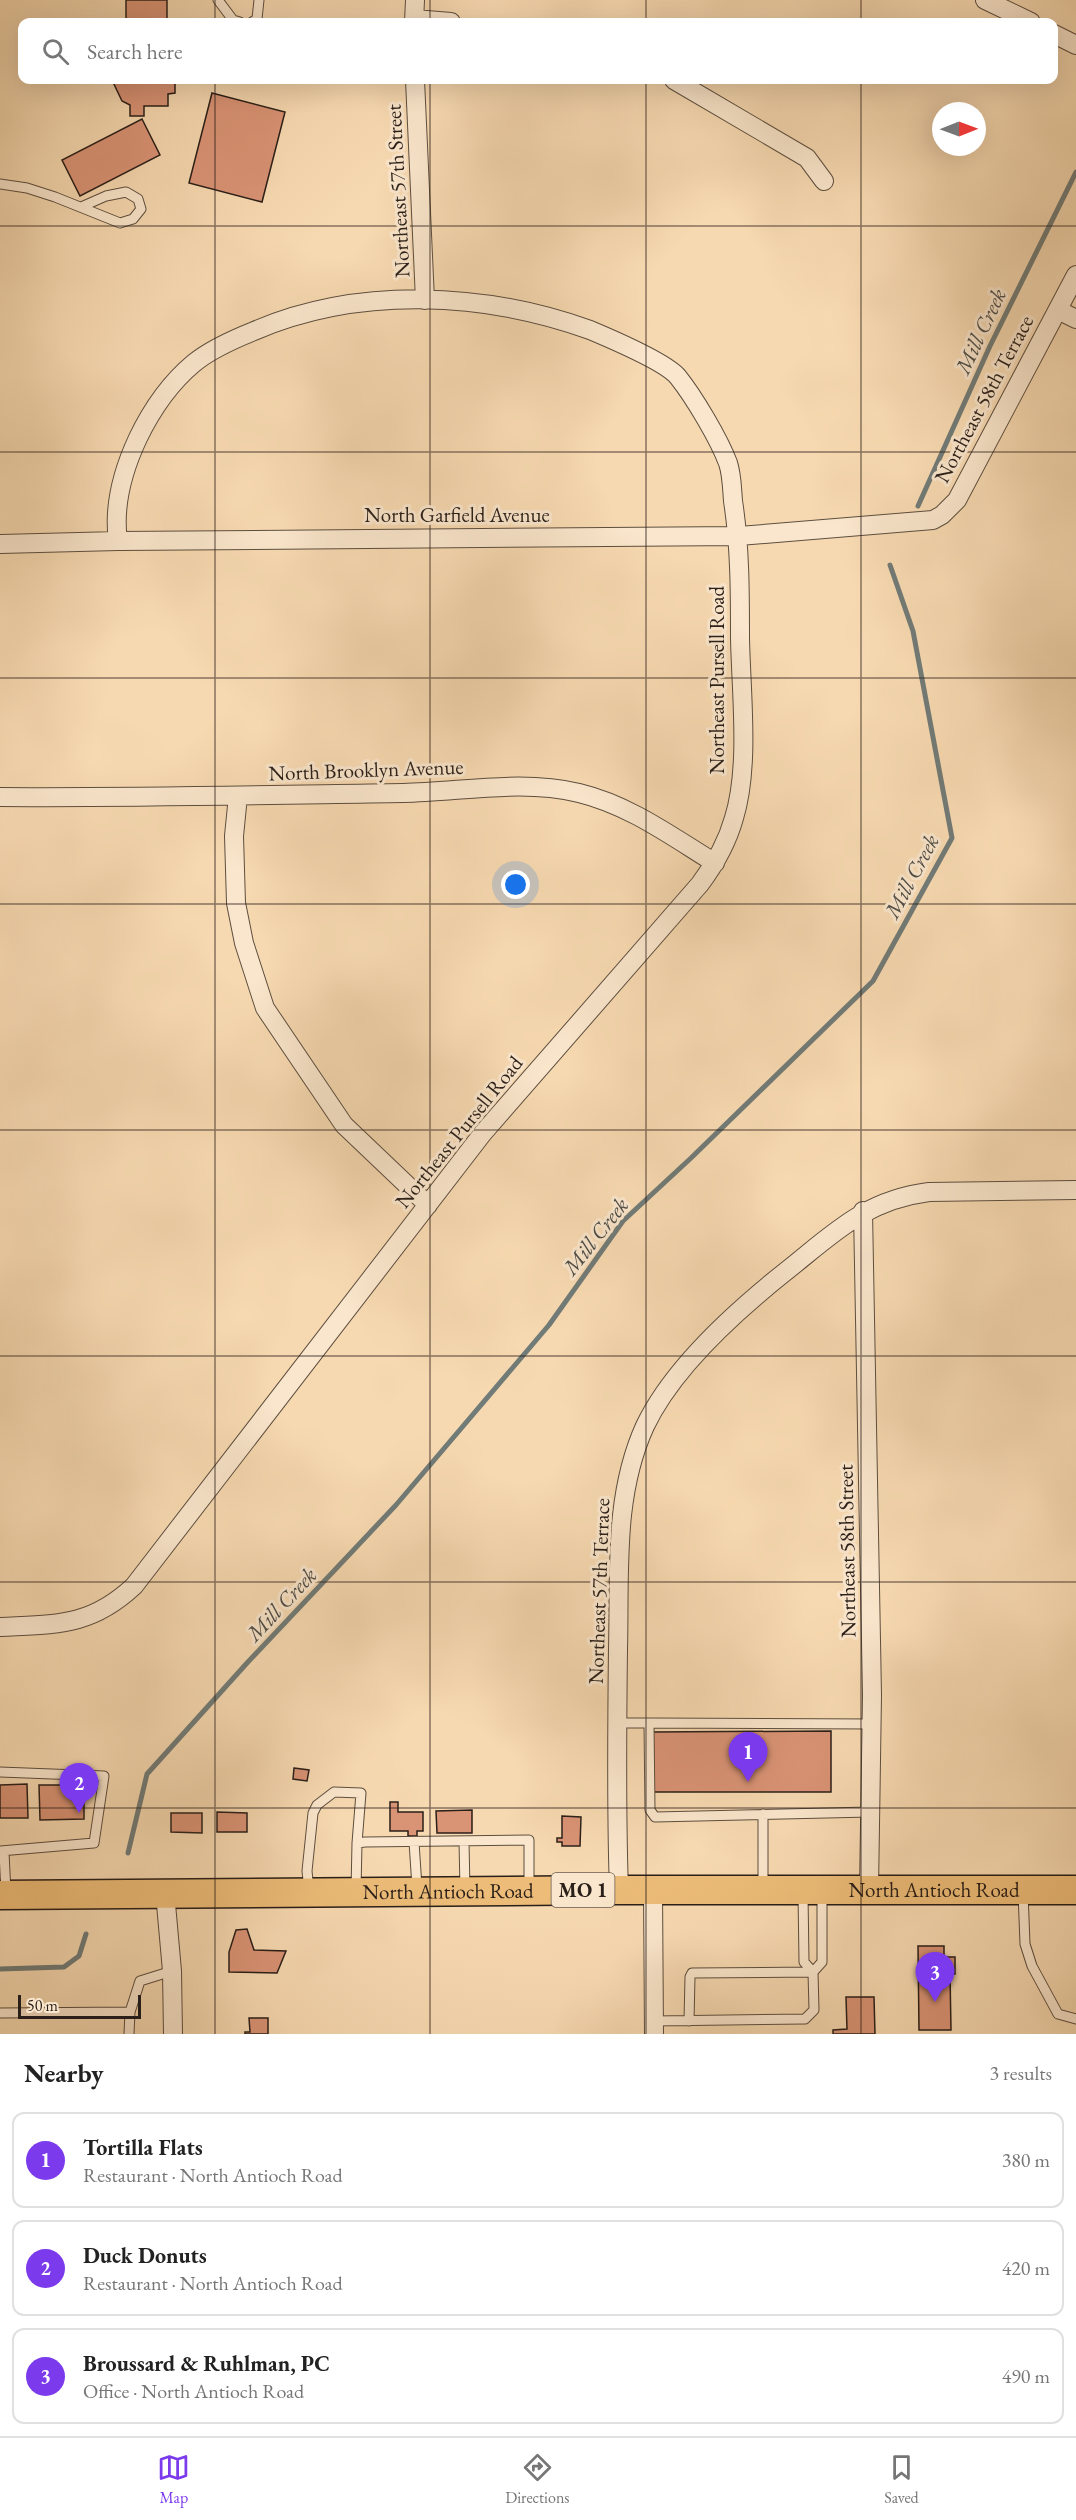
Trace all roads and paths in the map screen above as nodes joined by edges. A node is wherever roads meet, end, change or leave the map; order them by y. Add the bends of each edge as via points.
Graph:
1 (218, 0) edge
2 (259, 0) edge
3 (415, 0) edge
4 (985, 0) edge
5 (232, 18) edge
6 (257, 18) edge
7 (414, 18) edge
8 (1023, 18) edge
9 (1058, 36) edge
10 (1076, 45) edge
11 (415, 84) edge
12 (681, 84) edge
13 (824, 181) dead end
14 (0, 184) edge
15 (81, 207) junction
16 (1076, 275) edge
17 (425, 300) junction
18 (1058, 310) junction
19 (1076, 319) edge
20 (914, 522) joint
21 (739, 536) junction
22 (118, 541) junction
23 (0, 544) edge
24 (238, 796) junction
25 (0, 797) edge
26 (715, 863) junction
27 (1076, 1190) edge
28 (428, 1205) junction
29 (863, 1211) junction
30 (0, 1627) edge
31 (617, 1723) junction
32 (649, 1723) junction
33 (872, 1724) junction
34 (0, 1772) edge
35 (870, 1812) junction
36 (763, 1814) junction
37 (464, 1841) junction
38 (414, 1842) junction
39 (357, 1843) junction
40 (2, 1851) edge
41 (619, 1890) junction
42 (653, 1890) junction
43 (868, 1890) junction
44 (1023, 1890) junction
45 (1076, 1890) edge
46 (529, 1891) junction
47 (763, 1891) junction
48 (812, 1891) junction
49 (309, 1892) junction
50 (356, 1892) junction
51 (417, 1892) junction
52 (465, 1892) junction
53 (165, 1893) junction
54 (3, 1895) edge
55 (172, 1971) junction
56 (813, 1972) junction
57 (130, 2012) junction
58 (0, 2013) edge
59 (1076, 2019) edge
60 (689, 2021) junction
61 (654, 2028) edge
62 (129, 2034) edge
63 (172, 2034) edge

1 - 5 lane
2 - 6 lane
3 - 7 street
4 - 8 street
9 - 10 street
11 - 17 street, Northeast 57th Street
12 - 13 street via 807,158
14 - 15 lane via 27,188
15 - 15 lane via 120,223 134,219 141,208 138,199 126,192
16 - 18 street, Northeast 58th Terrace
17 - 21 street, Northeast Pursell Road via 505,307 562,320 616,341 676,374 728,464
17 - 22 street, Northeast Pursell Road via 347,304 308,312 234,339 196,361 155,407 132,451 118,499
18 - 19 street
18 - 20 street, Northeast 58th Terrace via 957,500 933,520
20 - 21 street, North Garfield Avenue
21 - 22 street, North Garfield Avenue
21 - 26 street, Northeast Pursell Road via 743,720 740,790 732,824
22 - 23 street, North Garfield Avenue
24 - 25 street, North Brooklyn Avenue
24 - 26 street, North Brooklyn Avenue via 554,789 624,808
24 - 28 street via 234,836 236,903 244,943 266,1008 344,1125
26 - 28 street, Northeast Pursell Road via 483,1133
27 - 29 street, Northeast 57th Terrace via 928,1192 905,1195
28 - 30 street, Northeast Pursell Road via 134,1586 111,1605 83,1619 63,1624
29 - 31 street, Northeast 57th Terrace via 750,1300 673,1380 646,1424 630,1464 623,1498
29 - 33 street, Northeast 58th Street
31 - 32 lane
31 - 41 street, Northeast 57th Terrace
32 - 33 lane
32 - 36 lane via 650,1810 655,1817
33 - 35 street, Northeast 58th Street
34 - 40 lane via 104,1776 94,1843
35 - 36 lane
35 - 43 street, Northeast 58th Street
36 - 47 lane
37 - 38 lane
37 - 46 lane via 529,1840
37 - 52 lane
38 - 39 lane
38 - 51 lane
39 - 49 lane via 361,1793 334,1792 313,1813 307,1871
39 - 50 lane
40 - 54 lane
41 - 42 main road, North Antioch Road / MO 1
41 - 46 main road, North Antioch Road / MO 1
42 - 47 main road, North Antioch Road / MO 1
42 - 61 street
43 - 44 main road, North Antioch Road / MO 1
43 - 48 main road, North Antioch Road / MO 1
44 - 45 main road, North Antioch Road / MO 1
44 - 59 lane via 1024,1944 1032,1966 1058,2014
46 - 52 main road, North Antioch Road / MO 1
47 - 48 main road, North Antioch Road / MO 1
48 - 56 lane via 804,1962
48 - 56 lane via 822,1962
49 - 50 main road, North Antioch Road / MO 1
49 - 53 main road, North Antioch Road / MO 1
50 - 51 main road, North Antioch Road / MO 1
51 - 52 main road, North Antioch Road / MO 1
53 - 54 main road, North Antioch Road / MO 1
53 - 55 street
55 - 57 lane via 140,1981
55 - 63 street
56 - 60 lane via 814,2010 805,2019
56 - 60 lane via 692,1973
57 - 58 lane
57 - 62 lane
60 - 61 lane

